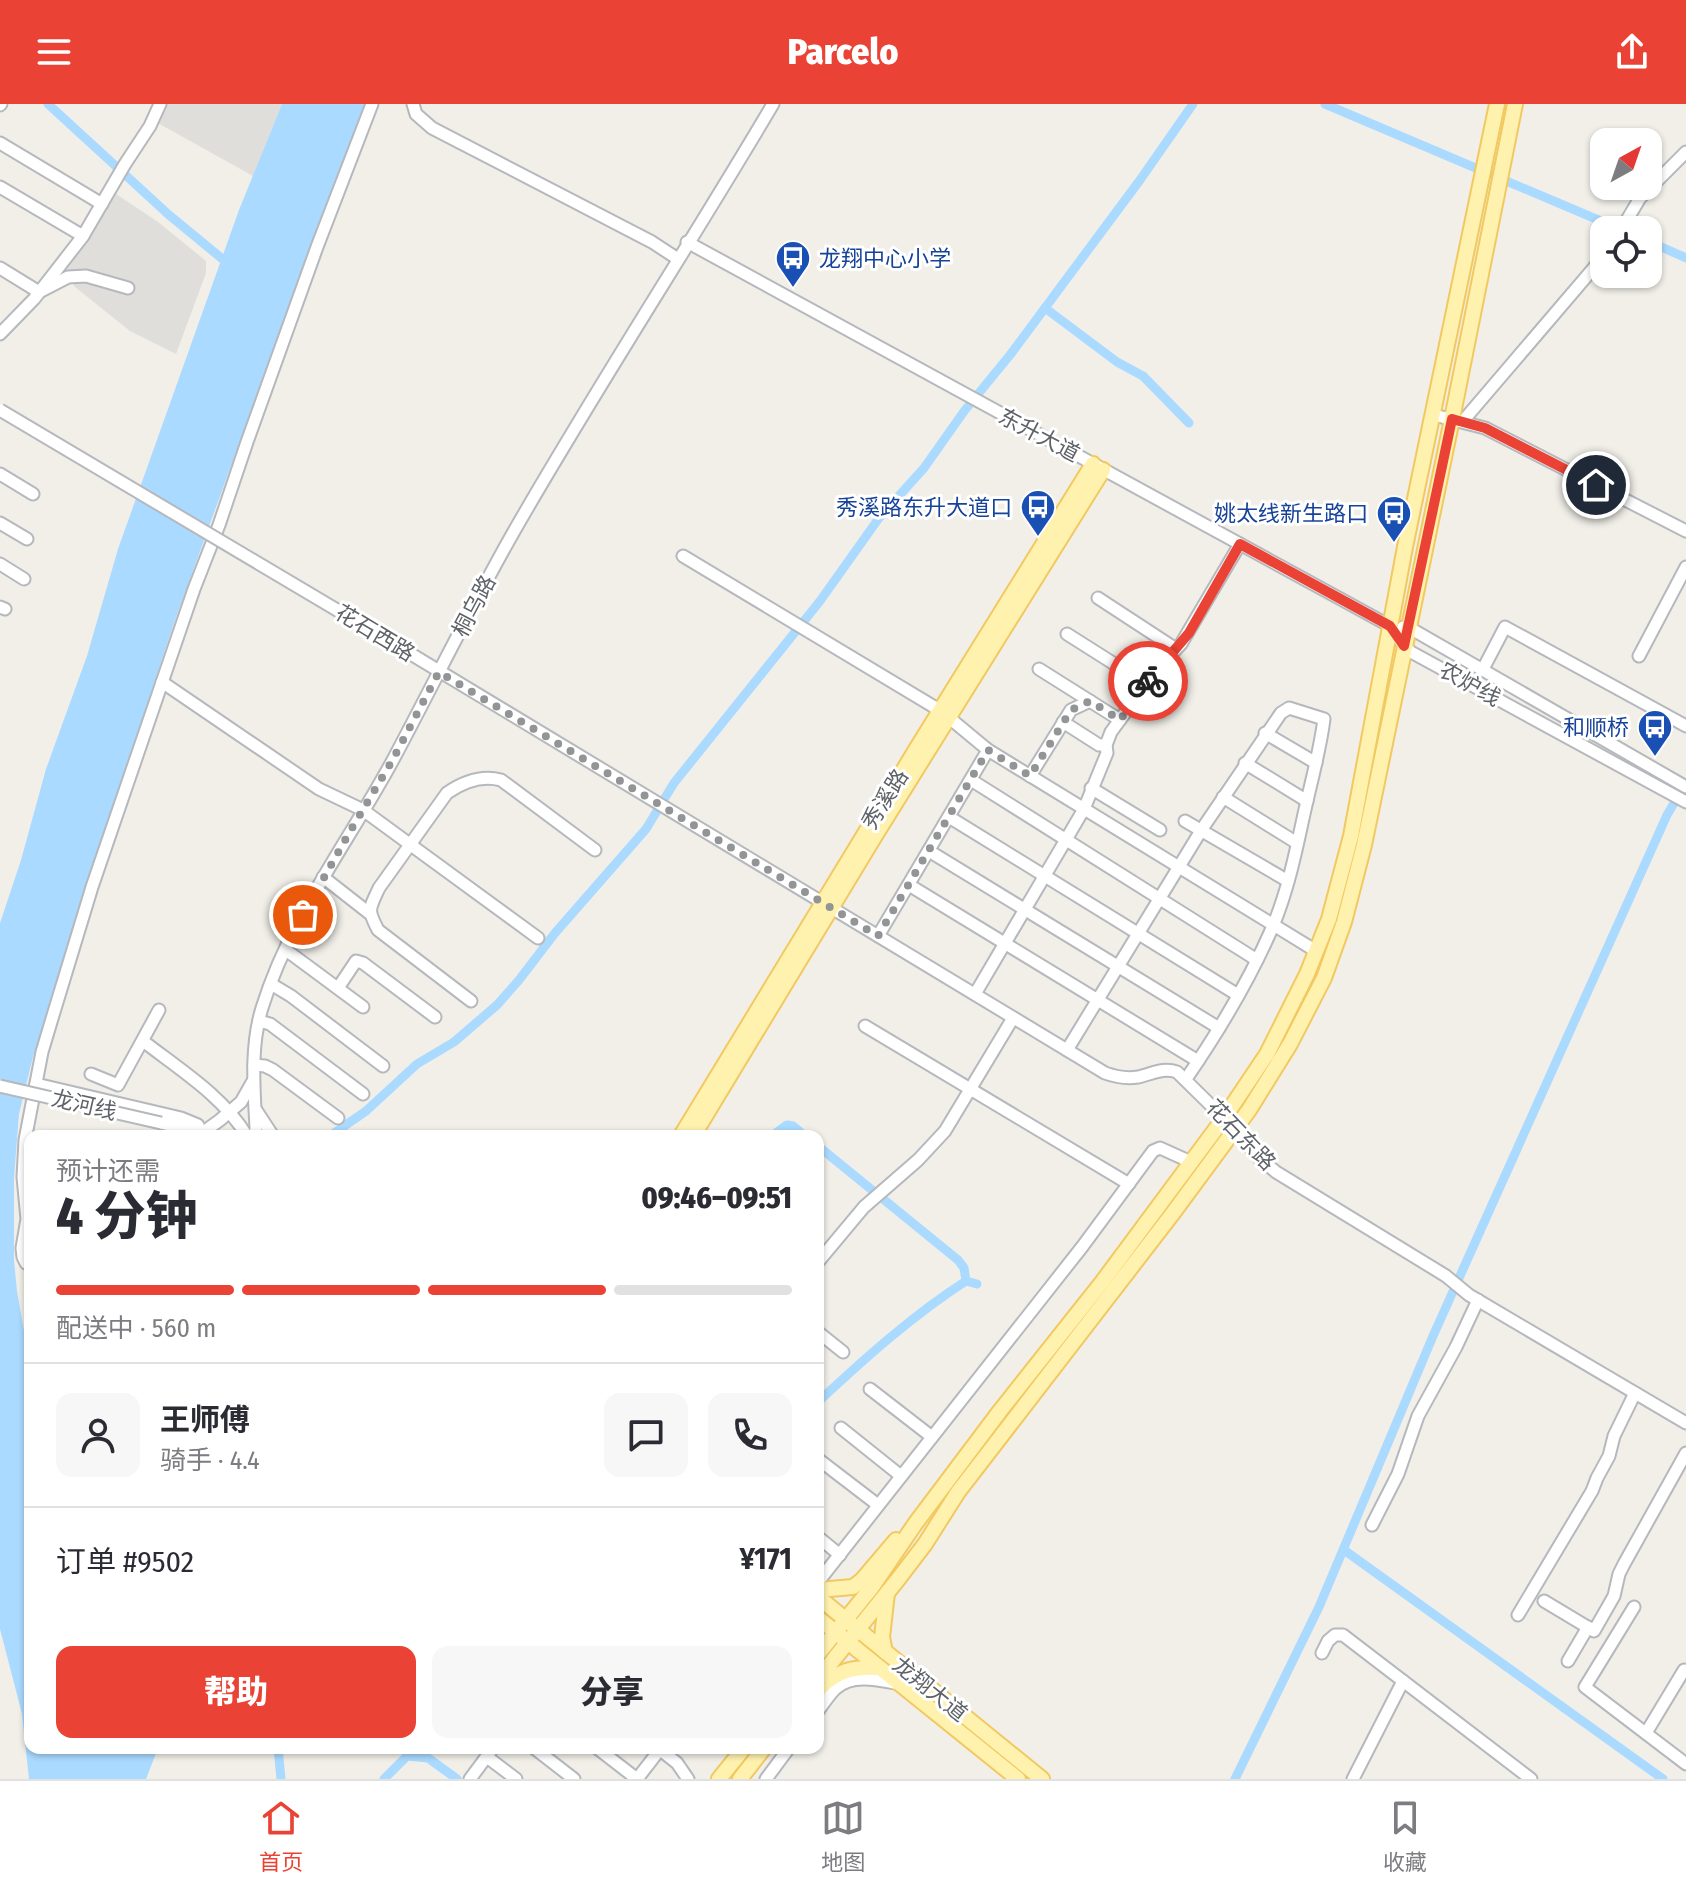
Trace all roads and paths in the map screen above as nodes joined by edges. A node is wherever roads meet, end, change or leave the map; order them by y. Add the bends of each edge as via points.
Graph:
1 (160, 104) edge
2 (372, 104) edge
3 (413, 104) edge
4 (773, 104) edge
5 (1497, 104) edge
6 (1515, 104) edge
7 (0, 143) edge
8 (1686, 152) edge
9 (0, 187) edge
10 (102, 204) junction
11 (1629, 216) edge
12 (83, 236) junction
13 (687, 242) junction
14 (678, 259) junction
15 (0, 268) edge
16 (1590, 272) edge
17 (128, 288) dead end
18 (39, 292) junction
19 (0, 334) edge
20 (0, 410) edge
21 (1434, 415) junction
22 (1458, 420) junction
23 (1098, 467) junction
24 (0, 474) edge
25 (33, 494) dead end
26 (0, 523) edge
27 (1686, 531) edge
28 (27, 539) dead end
29 (1240, 544) junction
30 (683, 556) dead end
31 (0, 564) edge
32 (1686, 567) edge
33 (24, 579) dead end
34 (1098, 598) dead end
35 (1390, 626) junction
36 (1408, 627) junction
37 (1067, 634) dead end
38 (1404, 646) junction
39 (1176, 649) junction
40 (1639, 656) dead end
41 (1039, 669) dead end
42 (1483, 669) junction
43 (439, 672) junction
44 (162, 682) junction
45 (1146, 684) junction
46 (1067, 687) junction
47 (1090, 701) junction
48 (1071, 710) junction
49 (945, 714) junction
50 (1120, 720) junction
51 (1063, 722) junction
52 (1686, 726) edge
53 (1265, 733) junction
54 (1106, 745) junction
55 (988, 750) junction
56 (1245, 763) junction
57 (1316, 763) junction
58 (1030, 776) junction
59 (971, 780) junction
60 (1686, 787) edge
61 (1091, 788) junction
62 (1223, 797) junction
63 (1307, 801) junction
64 (1686, 802) edge
65 (1084, 809) junction
66 (363, 810) junction
67 (949, 817) junction
68 (1185, 821) dead end
69 (1160, 830) dead end
70 (1202, 830) junction
71 (1066, 840) junction
72 (1297, 843) junction
73 (410, 844) junction
74 (595, 850) dead end
75 (929, 851) junction
76 (1179, 867) junction
77 (1045, 876) junction
78 (323, 877) junction
79 (1288, 881) junction
80 (909, 885) junction
81 (1160, 899) junction
82 (827, 906) junction
83 (1025, 910) junction
84 (369, 913) junction
85 (1273, 925) junction
86 (1139, 934) junction
87 (878, 936) junction
88 (538, 938) dead end
89 (1005, 943) junction
90 (286, 950) junction
91 (1316, 951) junction
92 (1257, 960) junction
93 (1118, 967) junction
94 (271, 984) junction
95 (338, 988) junction
96 (975, 994) junction
97 (1238, 995) junction
98 (1098, 1000) junction
99 (471, 1001) dead end
100 (363, 1007) dead end
101 (159, 1010) dead end
102 (435, 1017) dead end
103 (1013, 1018) junction
104 (259, 1021) junction
105 (865, 1026) dead end
106 (1219, 1028) junction
107 (143, 1041) junction
108 (1067, 1050) junction
109 (1198, 1061) junction
110 (383, 1066) dead end
111 (254, 1071) junction
112 (91, 1074) dead end
113 (1186, 1079) junction
114 (36, 1084) junction
115 (0, 1086) edge
116 (971, 1088) junction
117 (363, 1094) dead end
118 (255, 1109) junction
119 (230, 1113) junction
120 (338, 1118) dead end
121 (1224, 1118) junction
122 (1235, 1129) junction
123 (27, 1130) edge
124 (185, 1130) edge
125 (199, 1130) edge
126 (205, 1130) edge
127 (243, 1130) edge
128 (256, 1130) edge
129 (269, 1130) edge
130 (685, 1130) edge
131 (696, 1130) edge
132 (1191, 1162) junction
133 (24, 1164) edge
134 (1129, 1184) junction
135 (24, 1188) edge
136 (24, 1236) edge
137 (824, 1255) edge
138 (24, 1259) edge
139 (1474, 1297) junction
140 (824, 1337) edge
141 (843, 1352) dead end
142 (870, 1389) dead end
143 (1635, 1393) junction
144 (1686, 1423) edge
145 (841, 1428) dead end
146 (932, 1437) junction
147 (1686, 1453) edge
148 (824, 1464) edge
149 (901, 1476) junction
150 (878, 1505) junction
151 (915, 1524) junction
152 (1372, 1525) dead end
153 (824, 1542) edge
154 (840, 1555) junction
155 (824, 1575) edge
156 (824, 1589) edge
157 (887, 1593) junction
158 (1544, 1601) dead end
159 (824, 1602) edge
160 (1634, 1607) dead end
161 (1518, 1615) dead end
162 (824, 1623) edge
163 (852, 1625) junction
164 (1588, 1627) junction
165 (841, 1637) junction
166 (824, 1650) edge
167 (885, 1652) junction
168 (1322, 1653) dead end
169 (1568, 1661) dead end
170 (824, 1668) edge
171 (880, 1668) junction
172 (1684, 1670) dead end
173 (1403, 1681) junction
174 (900, 1684) junction
175 (824, 1685) edge
176 (824, 1703) edge
177 (1646, 1733) junction
178 (489, 1754) edge
179 (492, 1754) edge
180 (542, 1754) edge
181 (605, 1754) edge
182 (655, 1754) edge
183 (665, 1754) edge
184 (739, 1754) edge
185 (759, 1754) edge
186 (785, 1754) edge
187 (1686, 1764) edge
188 (470, 1779) edge
189 (516, 1779) edge
190 (574, 1779) edge
191 (688, 1779) edge
192 (719, 1779) edge
193 (740, 1779) edge
194 (766, 1779) edge
195 (1018, 1779) edge
196 (1042, 1779) edge
197 (1353, 1779) edge
198 (1531, 1779) edge

1 - 10 street
2 - 44 street
3 - 14 street via 432,128
4 - 13 street, 桐乌路
5 - 21 main road
6 - 22 main road
7 - 10 street
8 - 11 street
9 - 12 street
10 - 12 street
12 - 18 street
13 - 14 street, 桐乌路
13 - 23 street, 东升大道
14 - 43 street, 桐乌路 via 512,535
15 - 18 street
16 - 22 street
17 - 18 street via 73,276
18 - 19 street
20 - 43 street, 花石西路, bridge
21 - 22 street
21 - 35 main road
22 - 27 street via 1485,428
22 - 36 main road
23 - 29 street, 东升大道
23 - 49 main road, 秀溪路
24 - 25 street
26 - 28 street
29 - 35 street, 东升大道
29 - 39 street
30 - 49 street
31 - 33 street
32 - 40 street
34 - 39 street
35 - 36 street, 农炉线
35 - 38 street, 农炉线
35 - 91 main road via 1348,850
36 - 38 main road
36 - 42 street, 农炉线
37 - 45 street
38 - 64 street, 农炉线
38 - 122 main road via 1364,845 1338,941 1290,1044
39 - 45 street
41 - 46 street
42 - 52 street via 1505,627
42 - 60 street, 农炉线
43 - 66 street, 桐乌路
43 - 82 street, 花石西路
44 - 66 street via 319,789
44 - 114 street via 83,918
45 - 50 street
46 - 47 street
46 - 48 street
47 - 48 street
47 - 50 street
48 - 51 street
49 - 55 street
49 - 82 main road, 秀溪路
50 - 54 street
51 - 54 street
51 - 58 street
53 - 56 street
53 - 57 street
53 - 57 street via 1289,708 1324,719
54 - 61 street
55 - 58 street
55 - 59 street
56 - 62 street
56 - 63 street
57 - 63 street
58 - 65 street
59 - 67 street
59 - 71 street
61 - 65 street
61 - 69 street
62 - 70 street
62 - 72 street
63 - 72 street
65 - 71 street
65 - 76 street
66 - 73 street
66 - 78 street, 桐乌路
67 - 75 street
67 - 77 street
68 - 70 street
70 - 76 street
70 - 79 street
71 - 77 street
71 - 81 street
72 - 79 street
73 - 74 street via 447,793 491,777
73 - 84 street via 379,888
73 - 88 street
75 - 80 street
75 - 83 street
76 - 81 street
76 - 85 street
77 - 83 street
77 - 86 street
78 - 84 street
78 - 90 street, 桐乌路
79 - 85 street
80 - 87 street
80 - 89 street
81 - 86 street
81 - 92 street
82 - 87 street
82 - 130 main road, 秀溪路
82 - 131 main road, 秀溪路
83 - 89 street
83 - 93 street
84 - 99 street via 378,930
85 - 91 street
85 - 92 street
86 - 93 street
86 - 97 street
87 - 96 street
89 - 96 street
89 - 98 street
90 - 94 street, 桐乌路
90 - 95 street
91 - 121 main road via 1279,1033
92 - 97 street
93 - 98 street
93 - 106 street
94 - 104 street, 桐乌路
94 - 110 street
95 - 100 street
95 - 102 street via 356,961 363,963
96 - 103 street
97 - 106 street
98 - 108 street
98 - 109 street
101 - 107 street
103 - 108 street
103 - 116 street
104 - 111 street, 桐乌路
104 - 117 street
105 - 116 street
106 - 109 street
107 - 112 street via 118,1085
107 - 119 street
108 - 113 street via 1121,1078 1169,1069
109 - 113 street
111 - 118 street, 桐乌路
111 - 119 street via 241,1102
111 - 120 street via 265,1066 273,1070
113 - 121 street, 花石东路
114 - 123 street
114 - 125 street via 181,1118
115 - 124 street, 龙河线, bridge
116 - 134 street
116 - 137 street via 931,1147 872,1199
118 - 128 street, 桐乌路
118 - 129 street
119 - 126 street
119 - 127 street
121 - 122 street, 花石东路
121 - 132 main road
122 - 139 street, 花石东路 via 1276,1172
122 - 157 main road
132 - 134 street via 1160,1148
132 - 151 main road
133 - 135 street
134 - 146 street
136 - 138 street
139 - 143 street, 花石东路
139 - 152 street
140 - 141 street
142 - 146 street
143 - 144 street, 花石东路
143 - 161 street via 1592,1491
145 - 149 street
146 - 149 street
147 - 164 street via 1619,1574 1614,1596 1594,1631
148 - 150 street
149 - 150 street
150 - 154 street
151 - 156 main road via 853,1587
151 - 163 main road
153 - 154 street
154 - 155 street
157 - 163 main road
157 - 167 main road
158 - 164 street
159 - 163 main road, 龙翔大道
160 - 177 street via 1585,1687
162 - 165 main road, 龙翔大道
163 - 165 main road
163 - 167 main road, 龙翔大道
164 - 169 street
165 - 166 main road
165 - 170 main road
165 - 171 main road, 龙翔大道
167 - 196 main road, 龙翔大道
168 - 173 street via 1328,1641 1343,1635
171 - 174 main road, 龙翔大道
171 - 175 main road via 851,1669
172 - 177 street
173 - 197 street
173 - 198 street
174 - 176 street via 846,1682
174 - 195 main road, 龙翔大道
177 - 187 street
178 - 188 street
179 - 189 street
180 - 190 street
181 - 182 street via 637,1779
183 - 191 street
184 - 192 main road
185 - 193 main road
186 - 194 street

